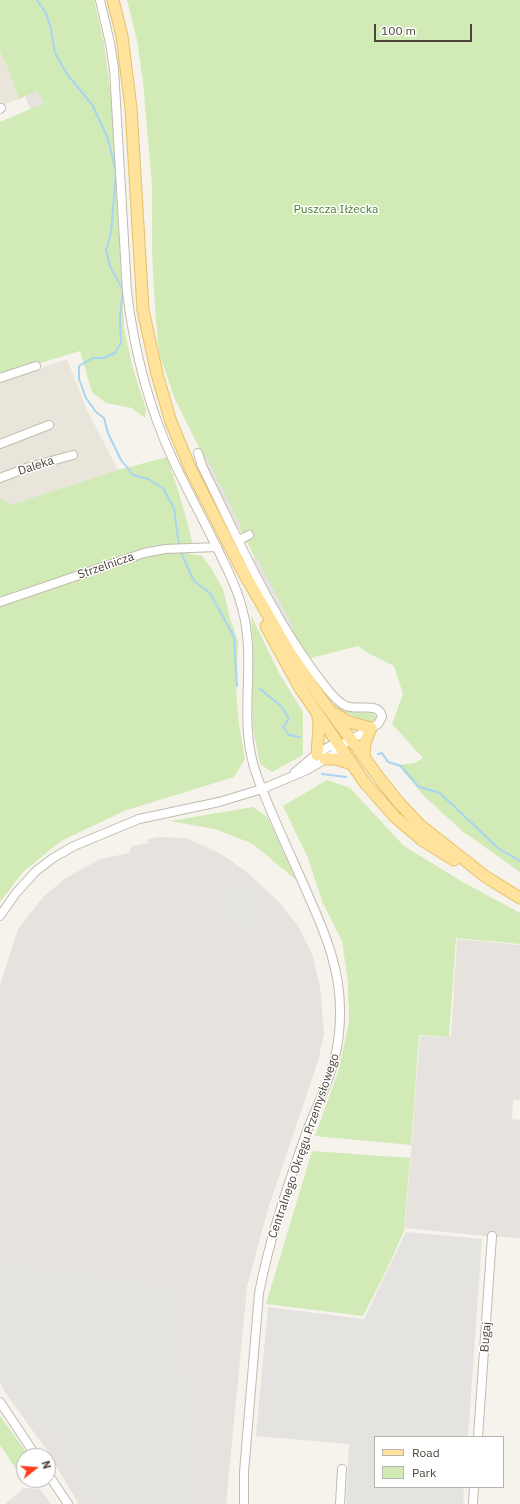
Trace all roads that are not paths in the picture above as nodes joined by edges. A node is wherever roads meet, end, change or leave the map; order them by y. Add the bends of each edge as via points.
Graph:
1 (100, 0) edge
2 (113, 0) edge
3 (36, 366) dead end
4 (0, 378) edge
5 (49, 425) dead end
6 (0, 444) edge
7 (198, 452) dead end
8 (73, 455) dead end
9 (0, 478) edge
10 (249, 535) dead end
11 (239, 540) junction
12 (217, 547) junction
13 (242, 570) junction
14 (0, 600) edge
15 (331, 712) junction
16 (318, 716) junction
17 (371, 728) junction
18 (352, 739) junction
19 (340, 746) junction
20 (364, 755) junction
21 (321, 757) junction
22 (352, 764) junction
23 (262, 789) junction
24 (486, 877) junction
25 (520, 898) edge
26 (0, 916) edge
27 (492, 1236) dead end
28 (0, 1402) edge
29 (478, 1436) edge
30 (31, 1448) edge
31 (342, 1469) dead end
32 (56, 1486) edge
33 (474, 1488) edge
34 (68, 1504) edge
35 (244, 1504) edge
36 (340, 1504) edge
37 (473, 1504) edge

1 - 12 street, Centralnego Okręgu Przemysłowego via 114,69 127,292 135,344 155,417
2 - 13 main road via 122,36 130,101 143,310 148,339 171,422 191,470
3 - 4 street
5 - 6 street
7 - 11 street via 202,466
8 - 9 street, Daleka
10 - 11 street
11 - 17 street via 289,635 328,690 346,706 359,709 372,707 379,710 382,717 378,724
12 - 14 street, Strzelnicza via 149,552
12 - 23 street, Centralnego Okręgu Przemysłowego via 244,613 249,643 246,718 248,738 251,758
13 - 15 main road via 292,657
13 - 16 main road via 260,614
15 - 17 main road via 349,722
15 - 18 main road
16 - 19 main road
16 - 21 main road
17 - 18 street
17 - 20 main road via 365,743
18 - 19 street
18 - 20 main road
19 - 21 street via 334,754
19 - 22 main road
20 - 24 main road via 400,804 420,825
21 - 22 main road
21 - 23 street via 306,770
22 - 24 main road via 380,800 422,840
23 - 26 street via 219,802 139,819 74,846 36,871
23 - 35 street, Centralnego Okręgu Przemysłowego via 327,939 338,980 340,1013 334,1063 286,1192 259,1293 244,1472
24 - 25 main road
27 - 29 street, Bugaj
28 - 30 street
31 - 36 street
32 - 34 street
33 - 37 street

